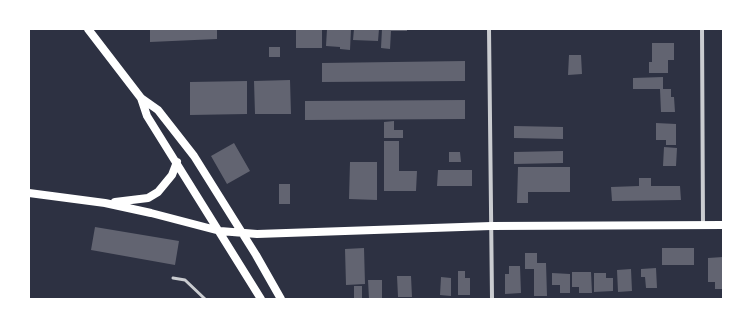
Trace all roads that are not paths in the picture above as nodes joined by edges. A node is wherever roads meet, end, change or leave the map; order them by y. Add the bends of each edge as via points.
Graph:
1 (88, 29) edge
2 (489, 29) edge
3 (702, 29) edge
4 (141, 98) junction
5 (177, 162) junction
6 (29, 194) edge
7 (105, 203) junction
8 (703, 225) junction
9 (723, 225) edge
10 (491, 226) junction
11 (220, 231) junction
12 (242, 234) junction
13 (173, 278) dead end
14 (205, 299) edge
15 (261, 299) edge
16 (281, 299) edge
17 (492, 299) edge

1 - 4 main road
2 - 10 street
3 - 8 street
4 - 5 main road via 147,116
4 - 12 main road via 158,110 190,151
5 - 7 main road via 169,180 148,198
5 - 11 main road
6 - 7 main road
7 - 11 main road
8 - 9 main road
8 - 10 main road
10 - 12 main road
10 - 17 street
11 - 12 main road
11 - 15 main road
12 - 16 main road
13 - 14 lane via 185,280

